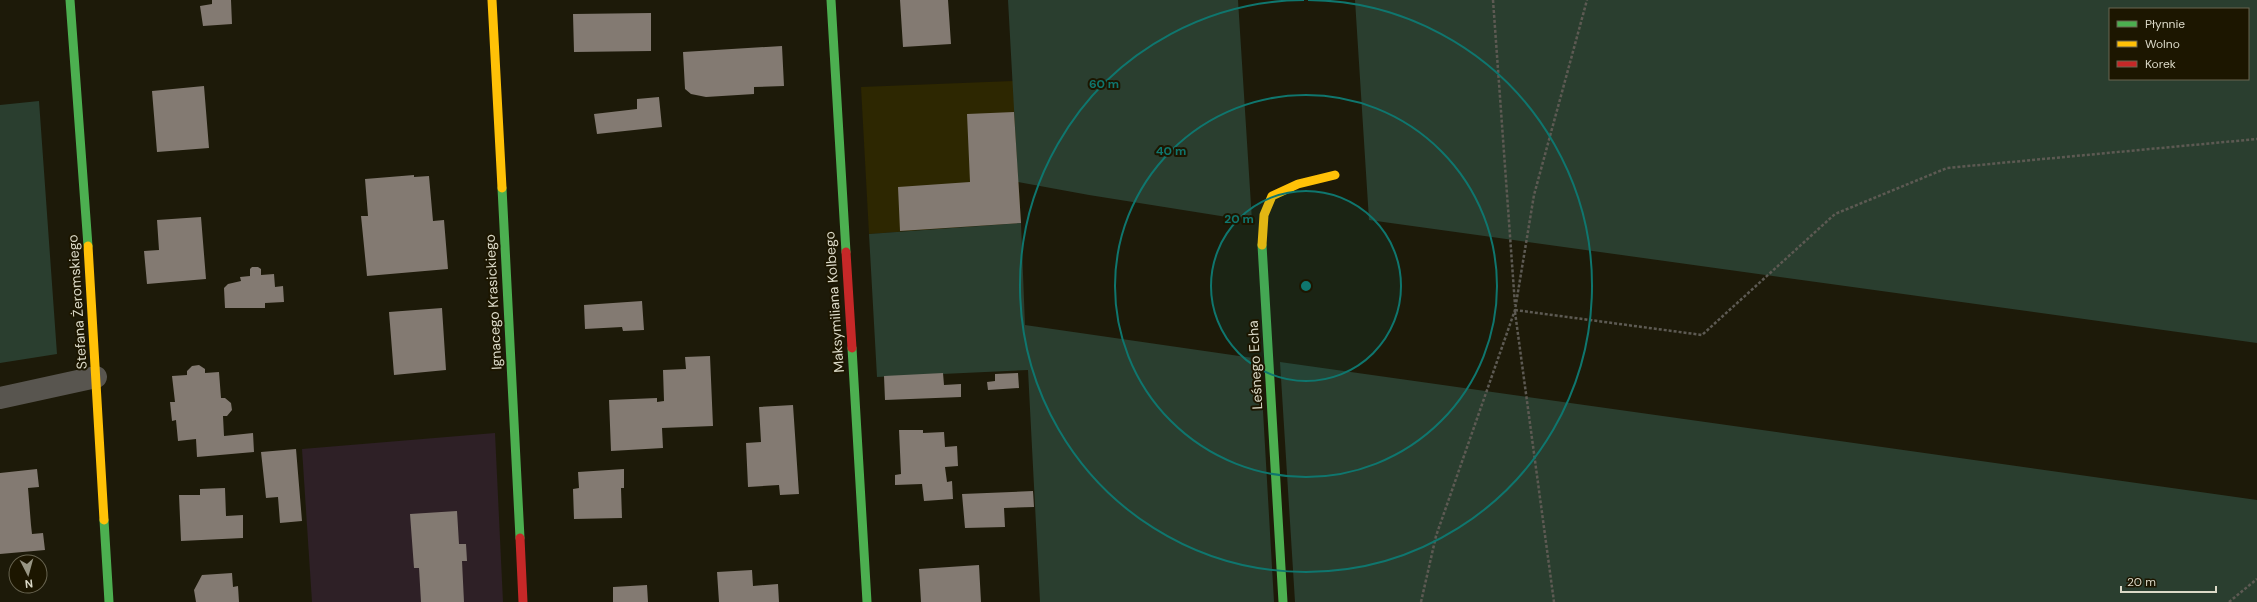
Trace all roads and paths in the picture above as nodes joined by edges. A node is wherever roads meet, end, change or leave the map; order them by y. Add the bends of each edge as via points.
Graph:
1 (70, 0) edge
2 (492, 0) edge
3 (831, 0) edge
4 (1493, 0) edge
5 (1587, 0) edge
6 (2257, 139) edge
7 (1335, 176) dead end
8 (1515, 310) junction
9 (96, 377) junction
10 (0, 398) edge
11 (2257, 579) edge
12 (109, 602) edge
13 (523, 602) edge
14 (867, 602) edge
15 (1283, 602) edge
16 (1421, 602) edge
17 (1554, 602) edge
18 (2228, 602) edge

1 - 9 street, Stefana Żeromskiego
2 - 13 street, Ignacego Krasickiego
3 - 14 street, Maksymiliana Kolbego
4 - 8 path
5 - 8 path via 1534,195
6 - 8 path via 1948,168 1835,214 1702,335
7 - 15 street, Leśnego Echa via 1295,184 1276,194 1268,202 1261,236
8 - 16 path via 1436,536
8 - 17 path
9 - 10 street
9 - 12 street, Stefana Żeromskiego
11 - 18 path

